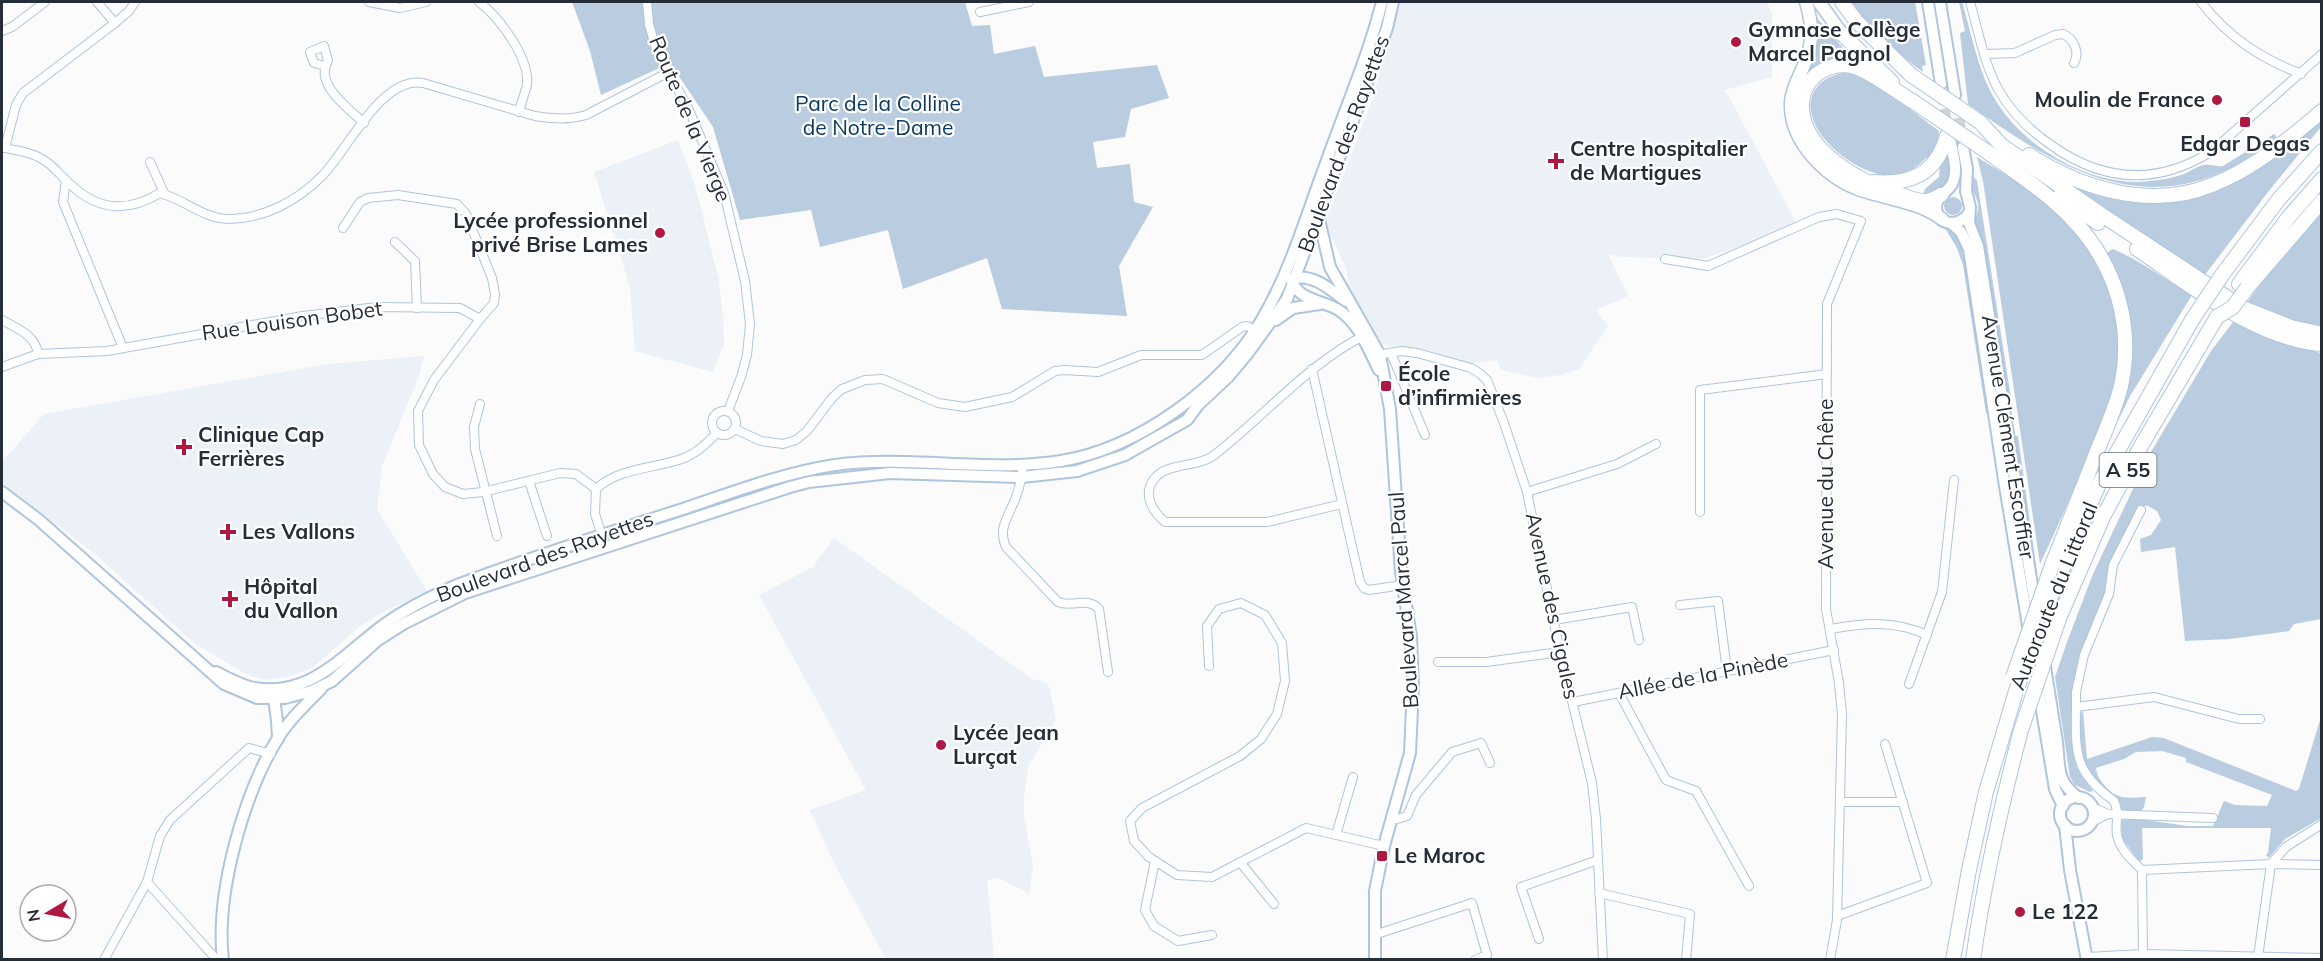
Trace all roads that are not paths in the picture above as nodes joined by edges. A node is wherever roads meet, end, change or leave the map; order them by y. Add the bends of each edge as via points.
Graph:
1 (45, 2) edge
2 (97, 2) edge
3 (135, 2) edge
4 (369, 2) edge
5 (426, 2) edge
6 (479, 2) edge
7 (647, 2) edge
8 (1029, 2) edge
9 (1382, 2) edge
10 (1394, 2) edge
11 (1806, 2) edge
12 (1819, 2) edge
13 (1842, 2) edge
14 (1928, 2) edge
15 (1940, 2) edge
16 (1970, 2) edge
17 (2201, 2) edge
18 (980, 12) dead end
19 (115, 23) junction
20 (2, 31) edge
21 (1842, 34) joint
22 (1986, 54) junction
23 (2322, 54) edge
24 (2074, 63) dead end
25 (325, 66) dead end
26 (669, 72) junction
27 (2301, 74) junction
28 (1941, 84) tunnel mouth
29 (1955, 95) tunnel mouth
30 (1914, 102) junction
31 (2322, 111) edge
32 (519, 112) junction
33 (1980, 122) junction
34 (364, 123) junction
35 (1948, 137) joint
36 (1964, 147) tunnel mouth
37 (3, 148) edge
38 (2322, 151) edge
39 (150, 162) dead end
40 (2001, 162) junction
41 (1862, 179) junction
42 (2322, 179) edge
43 (66, 180) junction
44 (1944, 193) junction
45 (165, 195) junction
46 (1967, 196) junction
47 (2322, 201) edge
48 (1969, 213) junction
49 (1318, 216) junction
50 (1947, 221) junction
51 (1304, 222) junction
52 (343, 228) dead end
53 (395, 242) dead end
54 (1665, 259) dead end
55 (1293, 280) junction
56 (1280, 284) junction
57 (2243, 286) junction
58 (1324, 304) junction
59 (1352, 305) junction
60 (417, 308) junction
61 (480, 319) junction
62 (2, 320) edge
63 (1255, 330) junction
64 (2322, 334) edge
65 (1366, 335) junction
66 (2322, 344) edge
67 (123, 348) junction
68 (38, 354) junction
69 (1381, 354) junction
70 (2, 367) edge
71 (1312, 369) junction
72 (1827, 374) junction
73 (480, 404) dead end
74 (728, 411) junction
75 (1187, 420) junction
76 (735, 429) junction
77 (717, 433) junction
78 (1425, 435) dead end
79 (1656, 444) dead end
80 (1023, 464) junction
81 (1022, 477) junction
82 (1954, 480) dead end
83 (529, 481) junction
84 (596, 489) junction
85 (485, 491) junction
86 (2, 492) edge
87 (1527, 492) junction
88 (1342, 504) junction
89 (2141, 510) dead end
90 (1700, 512) dead end
91 (497, 536) dead end
92 (547, 536) dead end
93 (603, 541) junction
94 (1403, 585) junction
95 (1680, 605) dead end
96 (1554, 620) junction
97 (1831, 629) junction
98 (1927, 635) junction
99 (1639, 640) dead end
100 (354, 647) junction
101 (1834, 650) junction
102 (1560, 652) junction
103 (1438, 662) dead end
104 (202, 666) junction
105 (1209, 666) dead end
106 (1727, 671) junction
107 (1108, 672) dead end
108 (232, 680) junction
109 (1909, 684) dead end
110 (2014, 684) junction
111 (324, 685) junction
112 (1619, 693) junction
113 (279, 697) junction
114 (1573, 702) junction
115 (2076, 707) junction
116 (2260, 719) dead end
117 (291, 720) junction
118 (278, 739) junction
119 (1885, 744) dead end
120 (271, 754) junction
121 (1490, 763) dead end
122 (1353, 777) dead end
123 (2079, 798) junction
124 (1840, 802) junction
125 (1903, 802) junction
126 (2063, 806) junction
127 (2092, 807) junction
128 (2108, 814) junction
129 (2117, 814) junction
130 (1391, 817) junction
131 (2213, 818) dead end
132 (2092, 822) junction
133 (2322, 824) edge
134 (2065, 825) junction
135 (2082, 830) junction
136 (1336, 835) junction
137 (1384, 846) junction
138 (2069, 855) junction
139 (1598, 860) junction
140 (1155, 861) junction
141 (1240, 862) junction
142 (2271, 864) junction
143 (2322, 865) edge
144 (2142, 870) junction
145 (147, 882) junction
146 (1749, 886) dead end
147 (1599, 893) junction
148 (1274, 904) dead end
149 (1837, 916) junction
150 (1212, 935) dead end
151 (1374, 935) junction
152 (1539, 939) dead end
153 (2143, 954) junction
154 (2233, 957) edge
155 (2258, 957) junction
156 (2087, 958) edge
157 (2322, 958) edge
158 (104, 960) edge
159 (217, 960) edge
160 (223, 960) edge
161 (1375, 960) edge
162 (1475, 960) edge
163 (1603, 960) edge
164 (1686, 960) edge
165 (1830, 960) edge
166 (1953, 960) edge
167 (1973, 960) edge

1 - 20 street
2 - 19 street
3 - 19 street
4 - 5 street via 400,8
6 - 32 street via 491,11 522,58 526,84
7 - 26 street, Route de la Vierge via 656,49
8 - 18 street
9 - 51 main road, Boulevard des Rayettes
10 - 49 main road, Boulevard des Rayettes
11 - 50 main road via 1811,20 1810,44 1791,104 1800,141 1824,167 1852,187 1927,210
12 - 21 main road
13 - 33 highway, bridge via 1911,75
14 - 28 main road
15 - 29 main road
16 - 22 street
17 - 27 street via 2240,43
19 - 37 street via 23,93
21 - 30 highway
22 - 24 street via 2015,53 2063,34 2076,50
22 - 27 street via 2010,108 2036,135 2091,167 2128,175 2166,172 2194,162
23 - 27 street
25 - 34 street via 324,77 333,92
26 - 32 street via 576,118 550,119
26 - 74 street, Route de la Vierge via 724,193 745,281 750,324 747,355
30 - 40 highway, bridge
30 - 41 highway via 1850,66 1825,69 1807,85 1802,109 1809,132 1827,154
31 - 33 highway via 2239,172 2210,186 2165,195 2115,192 2086,184 2032,157
32 - 34 street via 417,82 382,99
33 - 64 highway via 2011,151 2243,308 2291,327
34 - 45 street via 323,175 272,211 228,219 212,217
35 - 41 highway via 1936,162 1917,177 1892,182
35 - 44 main road via 1955,175
36 - 46 main road
37 - 43 street via 44,159
38 - 110 highway, Autoroute du Littoral / A 55, bridge via 2279,199 2192,320 2099,484
39 - 45 street
40 - 66 highway via 2240,316 2282,335
40 - 110 highway, bridge via 2062,209 2107,266 2123,320 2126,350 2121,387 2052,565
41 - 44 highway via 1921,201
42 - 57 highway via 2288,218
43 - 45 street via 97,204 133,205 160,193
43 - 67 street via 63,202
44 - 46 main road via 1958,190
44 - 50 main road via 1936,210
46 - 48 main road
47 - 57 highway
48 - 50 main road via 1962,221
48 - 123 main road, Avenue Clément Escoffier via 1982,268 2060,773 2065,786
49 - 55 main road, Boulevard des Rayettes
49 - 59 main road, Boulevard Marcel Paul via 1330,267
50 - 126 main road, Avenue Clément Escoffier via 1964,237 1969,249 2055,789
51 - 55 main road, Boulevard des Rayettes
51 - 56 main road, Boulevard des Rayettes
52 - 61 street via 360,202 368,198 398,195 457,204 466,214 492,278 494,303
53 - 60 street via 415,261
54 - 72 street, Avenue du Chêne via 1708,266 1819,217 1837,214 1861,221 1827,304
55 - 56 main road
55 - 58 main road, Boulevard Marcel Paul via 1300,293
55 - 59 main road, Boulevard Marcel Paul via 1311,278
55 - 75 main road, Boulevard des Rayettes via 1287,299 1248,353
56 - 63 main road, Boulevard des Rayettes
57 - 167 highway, Autoroute du Littoral / A 55, bridge via 2233,307 2217,317 2208,331 2103,517 2060,616 2002,800
58 - 65 main road, Boulevard Marcel Paul via 1346,315
58 - 75 main road via 1293,308 1277,319 1239,372
59 - 65 main road, Boulevard Marcel Paul
60 - 61 street, Rue Louison Bobet via 460,308
60 - 67 street, Rue Louison Bobet via 377,307 303,316
61 - 85 street via 434,380 418,411 417,429 430,468 445,487 464,494
62 - 68 street via 29,335
63 - 76 street via 1242,327 1202,355 1141,355 1098,372 1055,371 1012,397 965,407 938,403 883,379 865,380 842,389 796,440 783,444 760,441
63 - 80 main road, Boulevard des Rayettes via 1198,394 1151,427 1102,450 1064,460
65 - 69 main road, Boulevard Marcel Paul
65 - 71 street
67 - 68 street, Rue Louison Bobet
68 - 70 street, Rue Louison Bobet
69 - 78 street
69 - 87 street, Avenue des Cigales via 1402,351 1433,357 1471,368 1487,380
69 - 94 main road, Boulevard Marcel Paul via 1394,449
71 - 88 street
71 - 88 street via 1209,458 1163,472 1153,480 1149,497 1154,513 1165,522 1267,522
72 - 90 street via 1700,390
72 - 97 street, Avenue du Chêne via 1826,609
73 - 85 street via 474,427 475,449
74 - 76 street via 736,418
74 - 77 street via 713,416 712,427
75 - 81 main road, Boulevard des Rayettes via 1144,446 1101,464
76 - 77 street via 725,435
77 - 84 street via 684,458 613,477
79 - 87 street via 1617,464
80 - 81 street
80 - 93 main road, Boulevard des Rayettes via 889,461 788,474
81 - 93 main road, Boulevard des Rayettes via 890,473 809,482
81 - 107 street via 1004,523 1006,547 1058,602 1094,603 1099,609
82 - 98 street via 1942,592
83 - 84 street via 552,473 576,474
83 - 85 street
83 - 92 street
84 - 93 street via 595,514
85 - 91 street
86 - 104 main road via 39,520
87 - 96 street, Avenue des Cigales
88 - 94 street via 1364,588
89 - 115 street via 2113,565 2109,594 2084,655
93 - 100 main road, Boulevard des Rayettes via 457,585 420,602
93 - 111 main road, Boulevard des Rayettes via 465,593 403,624
94 - 130 main road, Boulevard Marcel Paul via 1412,657 1411,742
95 - 106 street via 1718,601
96 - 99 street via 1632,607
96 - 102 street, Avenue des Cigales
97 - 98 street via 1881,624
97 - 101 street, Avenue du Chêne
98 - 109 street
100 - 108 main road, Boulevard des Rayettes via 319,676 302,684 265,689
100 - 113 main road via 336,670
101 - 106 street, Allée de la Pinède
101 - 124 street, Avenue du Chêne via 1842,714
102 - 103 street via 1486,662
102 - 114 street, Avenue des Cigales
104 - 108 main road, Boulevard des Rayettes
104 - 113 main road, Boulevard des Rayettes via 239,692 256,698
105 - 140 street via 1207,626 1219,609 1241,603 1265,615 1282,643 1285,681 1277,714 1261,739 1240,756 1142,808 1130,821 1134,841
106 - 112 street, Allée de la Pinède
108 - 113 main road via 240,688
110 - 166 highway, Autoroute du Littoral / A 55 via 1977,831
111 - 113 main road, Boulevard des Rayettes
111 - 117 main road
112 - 114 street, Allée de la Pinède
112 - 146 street via 1666,780 1696,791
113 - 117 main road
113 - 118 main road
114 - 139 street, Avenue des Cigales via 1592,783
115 - 116 street via 2154,697 2239,719
115 - 129 street via 2079,762 2090,782 2114,801
117 - 118 main road
118 - 120 main road
119 - 125 street
120 - 145 street via 249,748 170,820 160,836
120 - 160 main road via 240,825 224,897
121 - 130 street via 1481,743 1452,752 1416,795 1407,816
122 - 136 street
123 - 126 main road
123 - 127 main road
124 - 125 street
124 - 149 street, Avenue du Chêne
125 - 149 street via 1927,882
126 - 134 main road via 2061,816
127 - 128 street
127 - 132 main road
128 - 129 street
128 - 132 street
129 - 131 street
129 - 144 street via 2120,845
130 - 137 main road, Boulevard Marcel Paul
132 - 135 main road
133 - 142 street via 2286,848
134 - 135 main road
134 - 138 main road
135 - 138 main road
136 - 137 street
136 - 141 street via 1306,828
137 - 151 main road, Boulevard Marcel Paul via 1375,891
138 - 156 main road
139 - 147 street, Avenue des Cigales
139 - 152 street via 1521,887
140 - 141 street via 1177,876 1212,877
140 - 150 street via 1145,910 1154,926 1178,941
141 - 148 street
142 - 143 street
142 - 144 street
142 - 155 street
144 - 153 street
145 - 158 street
145 - 159 street
147 - 163 street, Avenue des Cigales
147 - 164 street via 1690,914
149 - 165 street, Avenue du Chêne
151 - 161 main road, Boulevard Marcel Paul
151 - 162 street via 1472,903 1487,955
153 - 154 street
153 - 156 street
154 - 155 street
155 - 157 street

